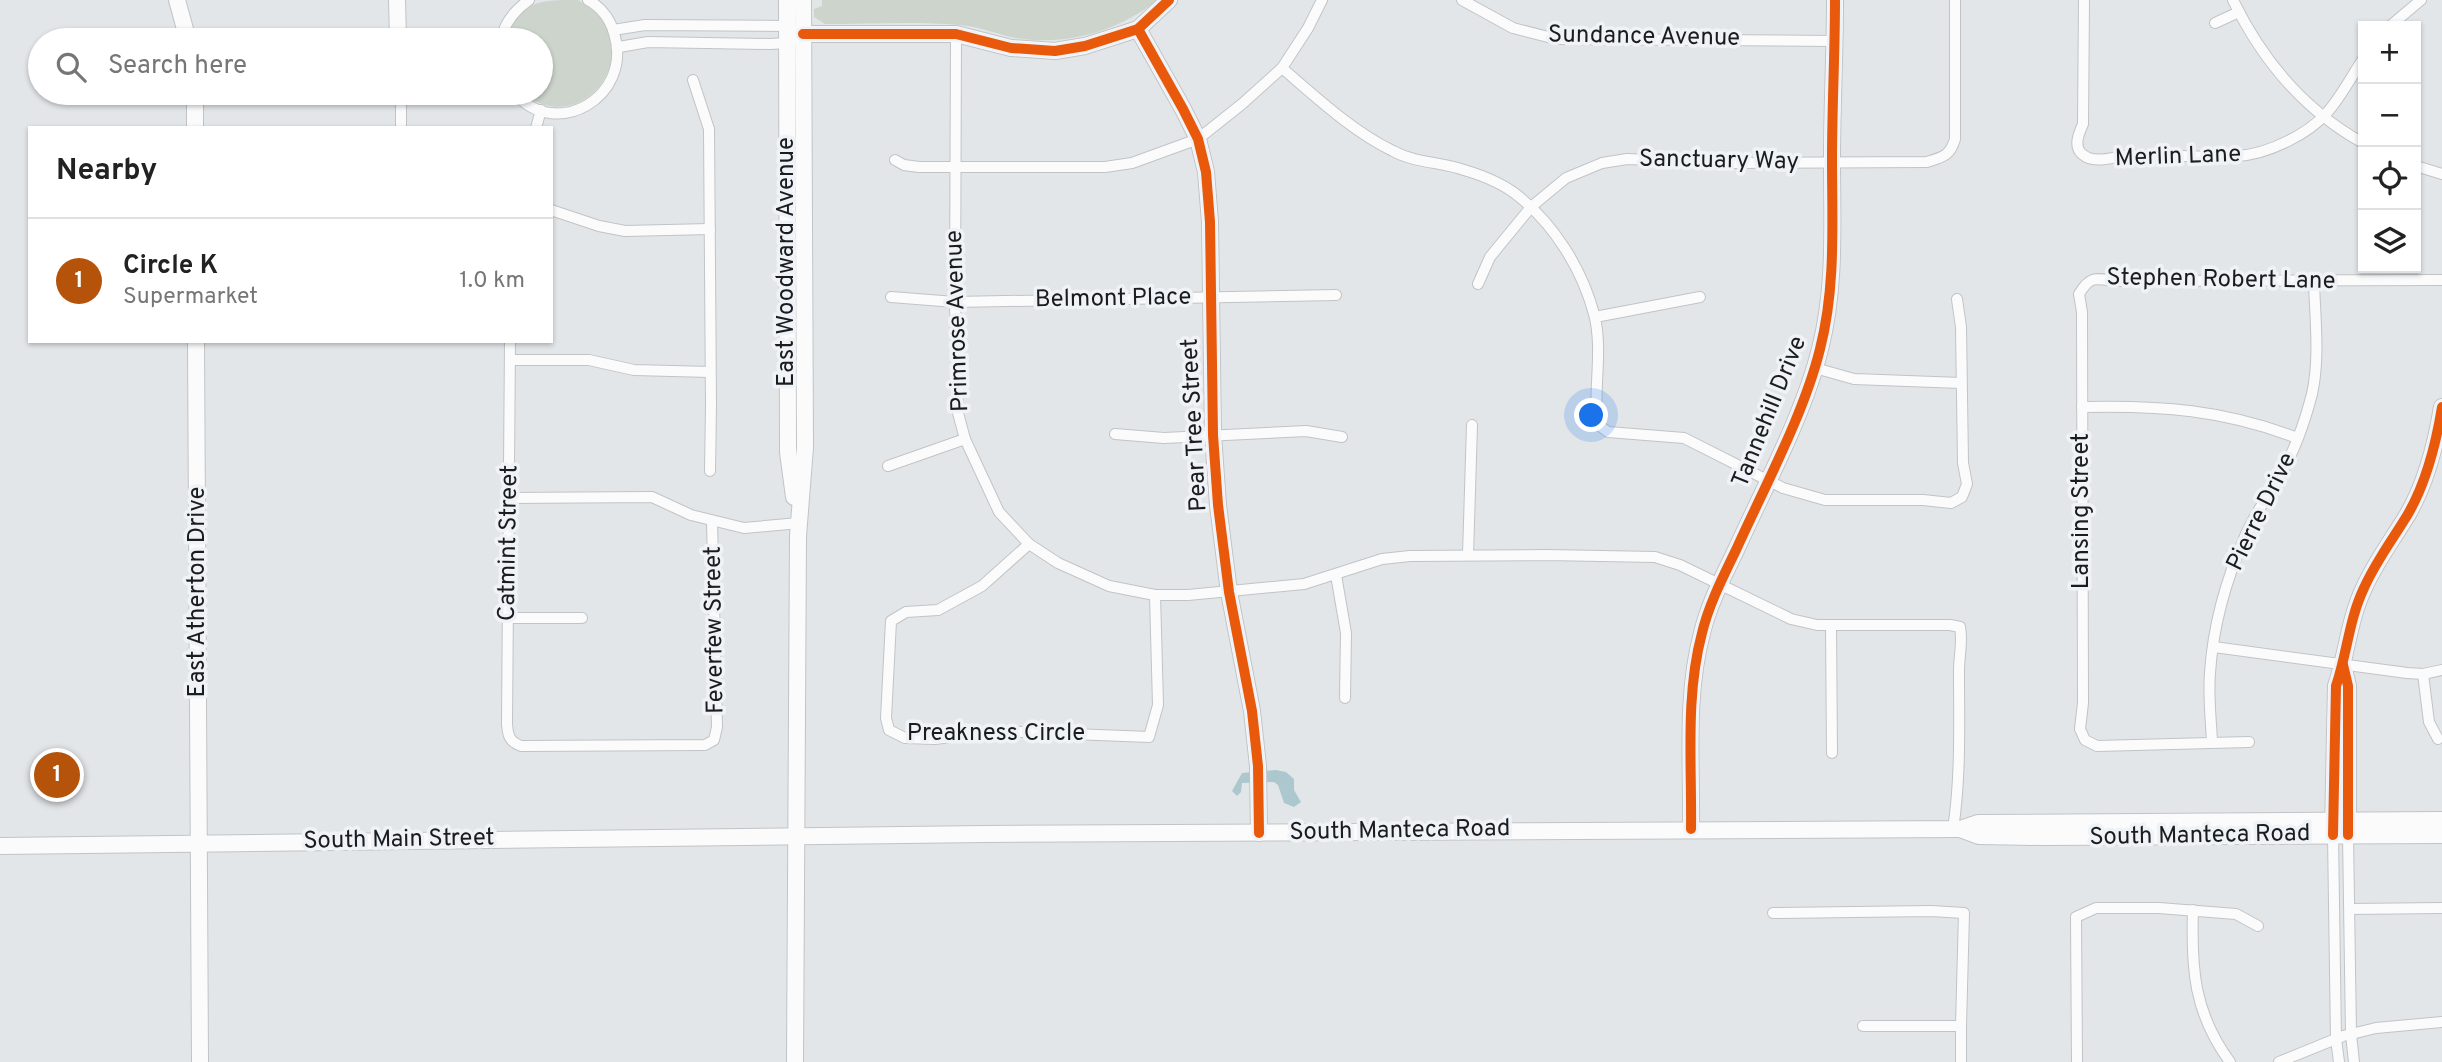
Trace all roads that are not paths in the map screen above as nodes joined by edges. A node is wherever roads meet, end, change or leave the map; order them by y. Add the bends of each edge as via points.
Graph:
1 (177, 0) edge
2 (397, 0) edge
3 (530, 0) edge
4 (588, 0) edge
5 (787, 0) edge
6 (803, 0) edge
7 (1169, 0) edge
8 (1322, 0) edge
9 (1462, 0) edge
10 (1835, 0) edge
11 (1955, 0) edge
12 (2084, 0) edge
13 (2233, 0) edge
14 (2421, 0) edge
15 (2239, 12) junction
16 (2396, 21) edge
17 (2216, 23) dead end
18 (787, 26) junction
19 (185, 28) edge
20 (398, 28) edge
21 (505, 28) edge
22 (1138, 29) junction
23 (613, 30) junction
24 (803, 34) junction
25 (956, 34) junction
26 (1835, 41) junction
27 (787, 43) junction
28 (619, 47) junction
29 (2358, 67) edge
30 (1282, 68) junction
31 (693, 80) dead end
32 (195, 105) edge
33 (401, 105) edge
34 (530, 105) edge
35 (541, 110) junction
36 (2325, 118) junction
37 (195, 126) edge
38 (401, 126) edge
39 (537, 126) edge
40 (1198, 139) junction
41 (2358, 140) edge
42 (895, 160) dead end
43 (1832, 162) junction
44 (956, 166) junction
45 (2421, 168) edge
46 (2442, 174) edge
47 (1531, 207) junction
48 (553, 211) edge
49 (710, 229) junction
50 (2442, 280) edge
51 (2314, 282) junction
52 (1478, 284) dead end
53 (2085, 284) joint
54 (1336, 295) dead end
55 (891, 297) dead end
56 (1700, 297) dead end
57 (1210, 298) junction
58 (1957, 299) dead end
59 (955, 302) junction
60 (1595, 317) junction
61 (197, 343) edge
62 (510, 343) edge
63 (511, 360) junction
64 (1815, 368) junction
65 (710, 372) junction
66 (1961, 383) junction
67 (2082, 407) junction
68 (2442, 407) edge
69 (1472, 425) dead end
70 (1115, 434) dead end
71 (1213, 435) junction
72 (1342, 436) dead end
73 (2297, 438) junction
74 (964, 439) junction
75 (888, 466) dead end
76 (710, 471) dead end
77 (1768, 480) junction
78 (509, 498) junction
79 (712, 521) junction
80 (799, 523) junction
81 (1029, 544) junction
82 (1468, 555) junction
83 (1336, 575) junction
84 (1719, 585) junction
85 (1229, 592) junction
86 (1155, 594) junction
87 (508, 618) junction
88 (582, 618) dead end
89 (1832, 626) junction
90 (2214, 647) junction
91 (2343, 665) junction
92 (2442, 670) edge
93 (2423, 674) junction
94 (1345, 698) dead end
95 (2438, 739) dead end
96 (512, 742) joint
97 (2212, 743) junction
98 (2249, 743) dead end
99 (1832, 753) dead end
100 (2442, 820) edge
101 (2341, 828) junction
102 (1691, 829) junction
103 (1957, 829) junction
104 (1259, 833) junction
105 (2442, 835) edge
106 (798, 836) junction
107 (200, 843) junction
108 (1, 846) edge
109 (2442, 908) edge
110 (2350, 909) junction
111 (2193, 910) junction
112 (1773, 913) dead end
113 (2258, 926) dead end
114 (2442, 1022) edge
115 (1863, 1026) dead end
116 (1961, 1026) junction
117 (2351, 1034) junction
118 (2336, 1039) junction
119 (200, 1062) edge
120 (795, 1062) edge
121 (1961, 1062) edge
122 (2077, 1062) edge
123 (2230, 1062) edge
124 (2279, 1062) edge
125 (2339, 1062) edge
126 (2354, 1062) edge

1 - 19 street
2 - 20 street
3 - 21 street via 518,8
4 - 23 street via 600,8
5 - 18 street, East Woodward Avenue
6 - 24 street, East Woodward Avenue
7 - 22 street
8 - 30 street
9 - 26 street, Sundance Avenue via 1513,27 1556,39
10 - 26 street, Tannehill Drive
11 - 43 street, Sanctuary Way via 1955,139 1951,152 1927,162
12 - 36 street, Merlin Lane via 2083,124 2077,142 2085,156 2101,160 2243,155 2289,141
13 - 15 street
14 - 16 street
15 - 17 street
15 - 36 street via 2275,69
18 - 23 street via 645,25
18 - 24 street
18 - 27 street, East Woodward Avenue
22 - 25 street via 1055,51 1011,48
22 - 40 street, Pear Tree Street
23 - 28 street
24 - 25 street
24 - 27 street
24 - 80 street, East Woodward Avenue via 805,447
25 - 44 street, Primrose Avenue
26 - 43 street, Tannehill Drive
27 - 28 street via 648,42
27 - 80 street, East Woodward Avenue via 788,452
28 - 35 street via 616,70 600,96 575,110
29 - 36 street, Merlin Lane
30 - 40 street
30 - 47 street via 1390,150 1406,158 1466,170 1515,193
31 - 49 street via 709,129
32 - 37 street
33 - 38 street
34 - 35 street
35 - 39 street
36 - 41 street
40 - 44 street via 1132,163 1105,167
40 - 57 street, Pear Tree Street via 1209,196
42 - 44 street via 919,167
43 - 47 street, Sanctuary Way via 1627,159 1566,177
43 - 64 street, Tannehill Drive via 1832,270
44 - 59 street, Primrose Avenue
45 - 46 street
47 - 52 street, Sanctuary Way via 1490,257
47 - 60 street via 1567,252
48 - 49 street via 625,231
49 - 65 street
50 - 51 street, Stephen Robert Lane
51 - 53 street, Stephen Robert Lane via 2094,278
51 - 73 street, Pierre Drive via 2316,370
53 - 67 street, Lansing Street via 2079,294
54 - 57 street, Belmont Place
55 - 59 street, Belmont Place
56 - 60 street
57 - 59 street, Belmont Place
57 - 71 street, Pear Tree Street
58 - 66 street
59 - 74 street, Primrose Avenue via 958,413
60 - 77 street via 1595,401 1600,426 1608,432 1684,438
61 - 107 street, East Atherton Drive
62 - 63 street, Catmint Street
63 - 65 street via 589,360 634,370
63 - 78 street, Catmint Street
64 - 66 street via 1854,379
64 - 77 street, Tannehill Drive
65 - 76 street
66 - 77 street via 1967,484 1962,497 1951,503 1825,500
67 - 73 street via 2201,411 2246,420
67 - 97 street, Lansing Street via 2080,729 2085,740 2097,746
68 - 91 street via 2425,479 2363,589
69 - 82 street
70 - 71 street
71 - 72 street via 1306,431
71 - 85 street, Pear Tree Street
73 - 90 street, Pierre Drive via 2246,534 2227,587
74 - 75 street
74 - 81 street, Primrose Avenue via 999,512
77 - 84 street, Tannehill Drive
78 - 79 street via 652,497
78 - 87 street, Catmint Street
79 - 80 street via 744,528
79 - 96 street, Feverfew Street via 715,740 705,745 521,746
80 - 106 street, East Woodward Avenue
81 - 86 street, Primrose Avenue via 1109,586
81 - 86 street, Preakness Circle via 982,586 937,610 906,612 891,621 889,730 905,738 936,739 998,731 1149,737 1158,705
82 - 83 street, Primrose Avenue via 1382,559
82 - 84 street, Primrose Avenue via 1654,557
83 - 85 street, Primrose Avenue
83 - 94 street via 1346,633
84 - 89 street, Primrose Avenue via 1791,619
84 - 102 street, Tannehill Drive via 1702,631 1694,673
85 - 86 street, Primrose Avenue
85 - 104 street, Pear Tree Street via 1252,711
87 - 88 street
87 - 96 street, Catmint Street via 507,724
89 - 99 street
89 - 103 street, Primrose Avenue via 1960,627
90 - 91 street
90 - 97 street, Pierre Drive
91 - 93 street
91 - 101 street via 2336,686
92 - 93 street
93 - 95 street via 2429,722
97 - 98 street
100 - 101 street, South Manteca Road
101 - 103 street, South Manteca Road via 1978,823
101 - 105 street, South Manteca Road
101 - 110 street
101 - 118 street
102 - 103 street, South Manteca Road
102 - 104 street, South Manteca Road
104 - 106 street, South Manteca Road
106 - 107 street, South Main Street
106 - 120 street, East Woodward Avenue
107 - 108 street, South Main Street
107 - 119 street, East Atherton Drive
109 - 110 street
110 - 117 street
111 - 113 street via 2236,914
111 - 122 street via 2096,908 2076,917
111 - 123 street via 2191,957 2198,1002
112 - 116 street via 1964,914
114 - 117 street
115 - 116 street
116 - 121 street
117 - 118 street
117 - 126 street
118 - 124 street
118 - 125 street

